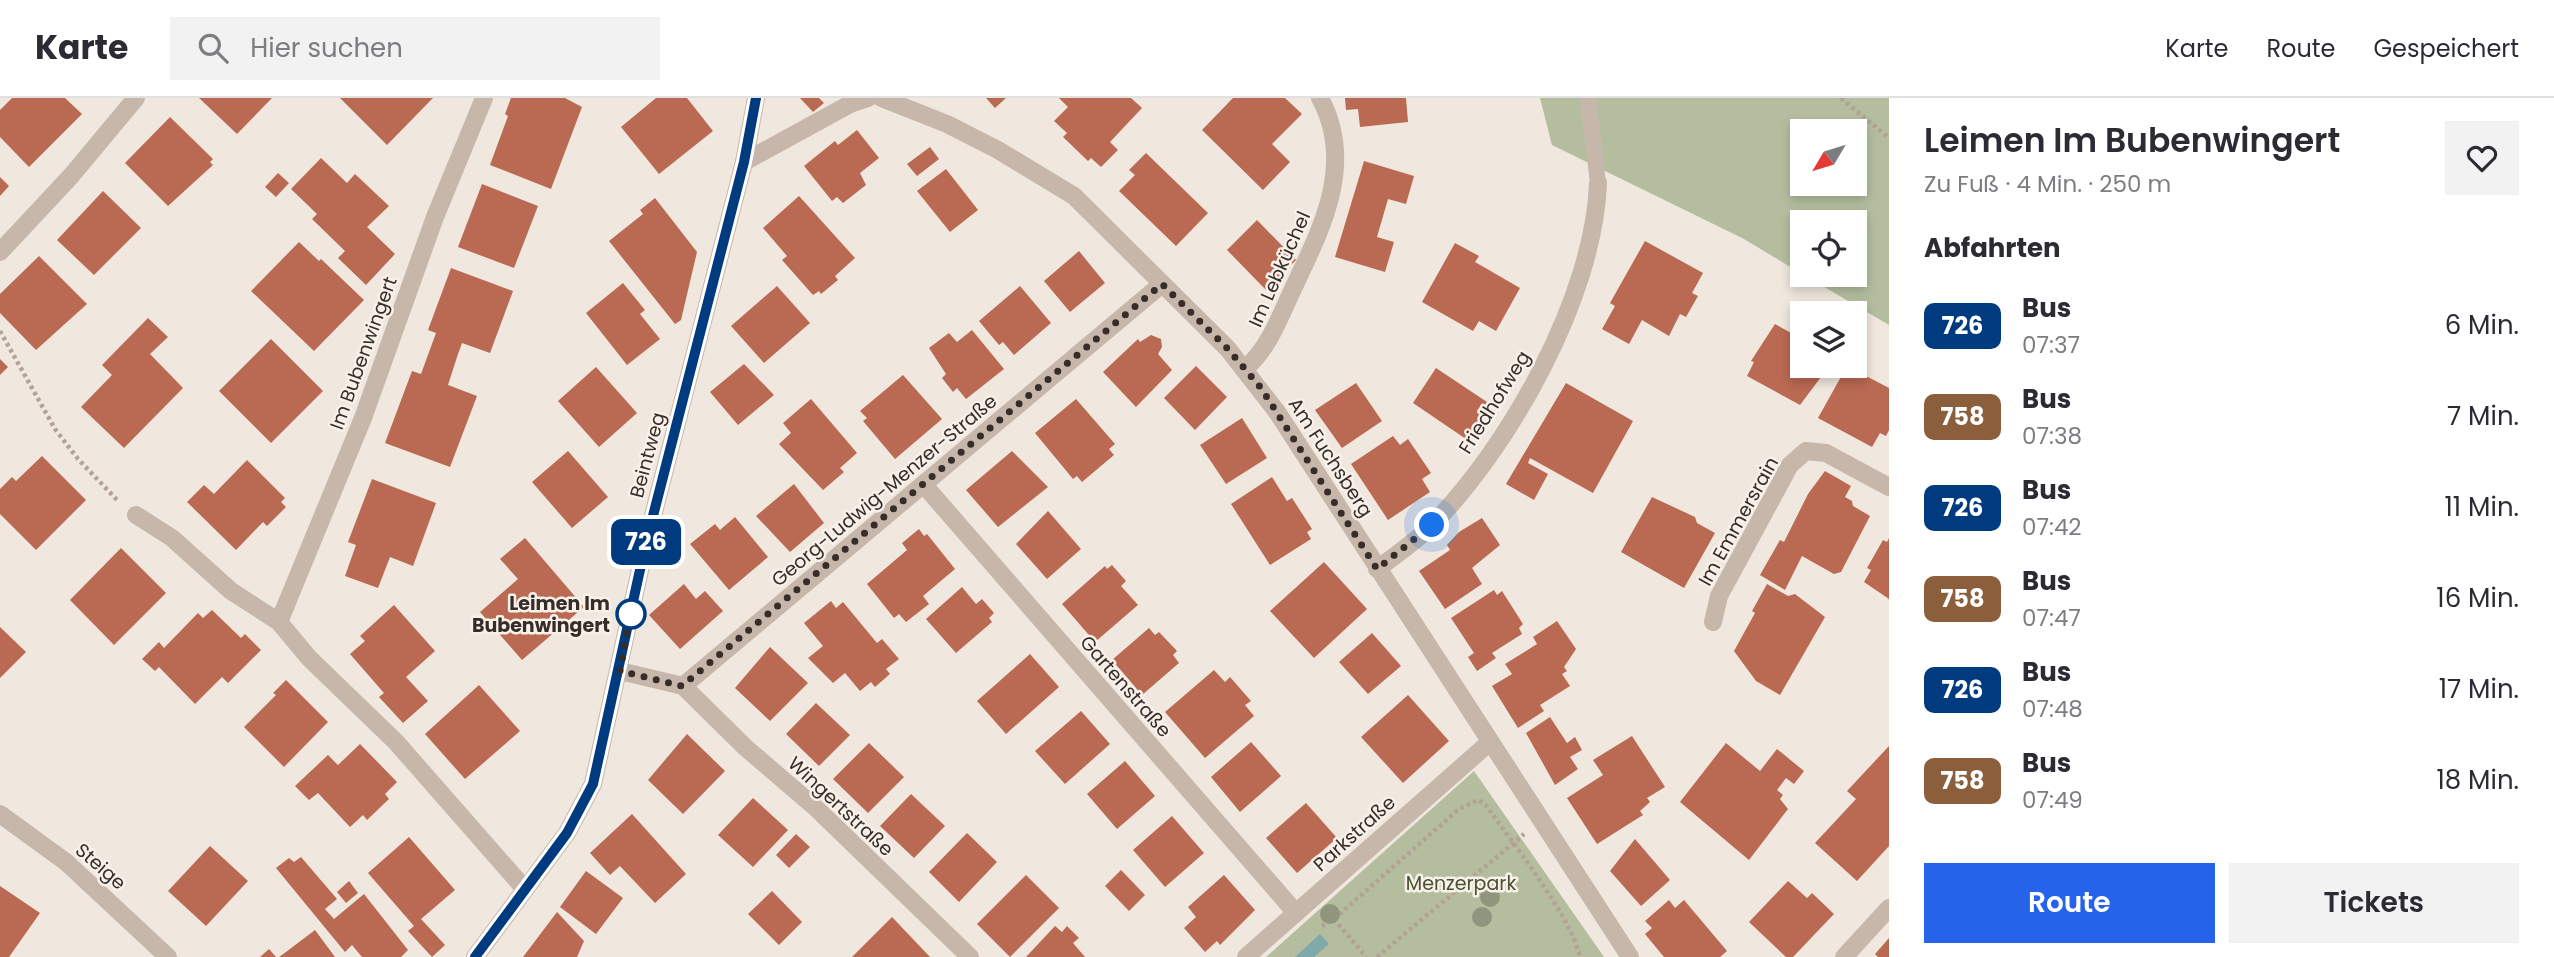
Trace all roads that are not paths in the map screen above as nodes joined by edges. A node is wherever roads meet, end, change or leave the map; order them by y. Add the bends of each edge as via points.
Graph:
1 (136, 98) edge
2 (484, 98) edge
3 (756, 98) edge
4 (868, 98) edge
5 (881, 98) edge
6 (1320, 98) edge
7 (1588, 98) edge
8 (744, 162) junction
9 (1598, 183) joint
10 (0, 251) edge
11 (1162, 284) junction
12 (1246, 368) junction
13 (924, 485) junction
14 (1889, 487) edge
15 (136, 515) road end
16 (1377, 569) junction
17 (279, 622) junction
18 (1713, 622) dead end
19 (620, 671) junction
20 (682, 686) junction
21 (1490, 742) junction
22 (0, 814) edge
23 (524, 888) junction
24 (1889, 908) edge
25 (1296, 913) junction
26 (168, 957) edge
27 (475, 957) edge
28 (970, 957) edge
29 (1246, 957) edge
30 (1630, 957) edge
31 (1844, 957) edge

1 - 10 street via 72,176
2 - 17 street, Im Bubenwingert via 435,217 363,418
3 - 8 street, Beintweg
4 - 8 street
5 - 11 street, Am Fuchsberg via 947,124 1066,191
6 - 12 street, Im Lebküchel via 1335,136 1326,216 1269,341
7 - 9 lane
8 - 19 street, Beintweg via 645,547
9 - 16 street, Friedhofweg via 1597,219 1579,287 1536,381 1480,466 1432,525
11 - 12 street, Am Fuchsberg
11 - 13 street, Georg-Ludwig-Menzer-Straße
12 - 16 street, Am Fuchsberg
13 - 20 street, Georg-Ludwig-Menzer-Straße
13 - 25 street, Gartenstraße
14 - 18 street, Im Emmersrain via 1826,453 1806,451 1790,465 1719,596
15 - 17 street via 172,538 231,591
16 - 21 street, Am Fuchsberg
17 - 23 street via 309,658 396,742
19 - 20 street
19 - 23 street, Beintweg via 593,784 567,833
20 - 28 street, Wingertstraße
21 - 25 street, Parkstraße
21 - 30 street, Am Fuchsberg
22 - 26 street, Steige via 66,862
23 - 27 street, Beintweg
24 - 31 street
25 - 29 street, Parkstraße

